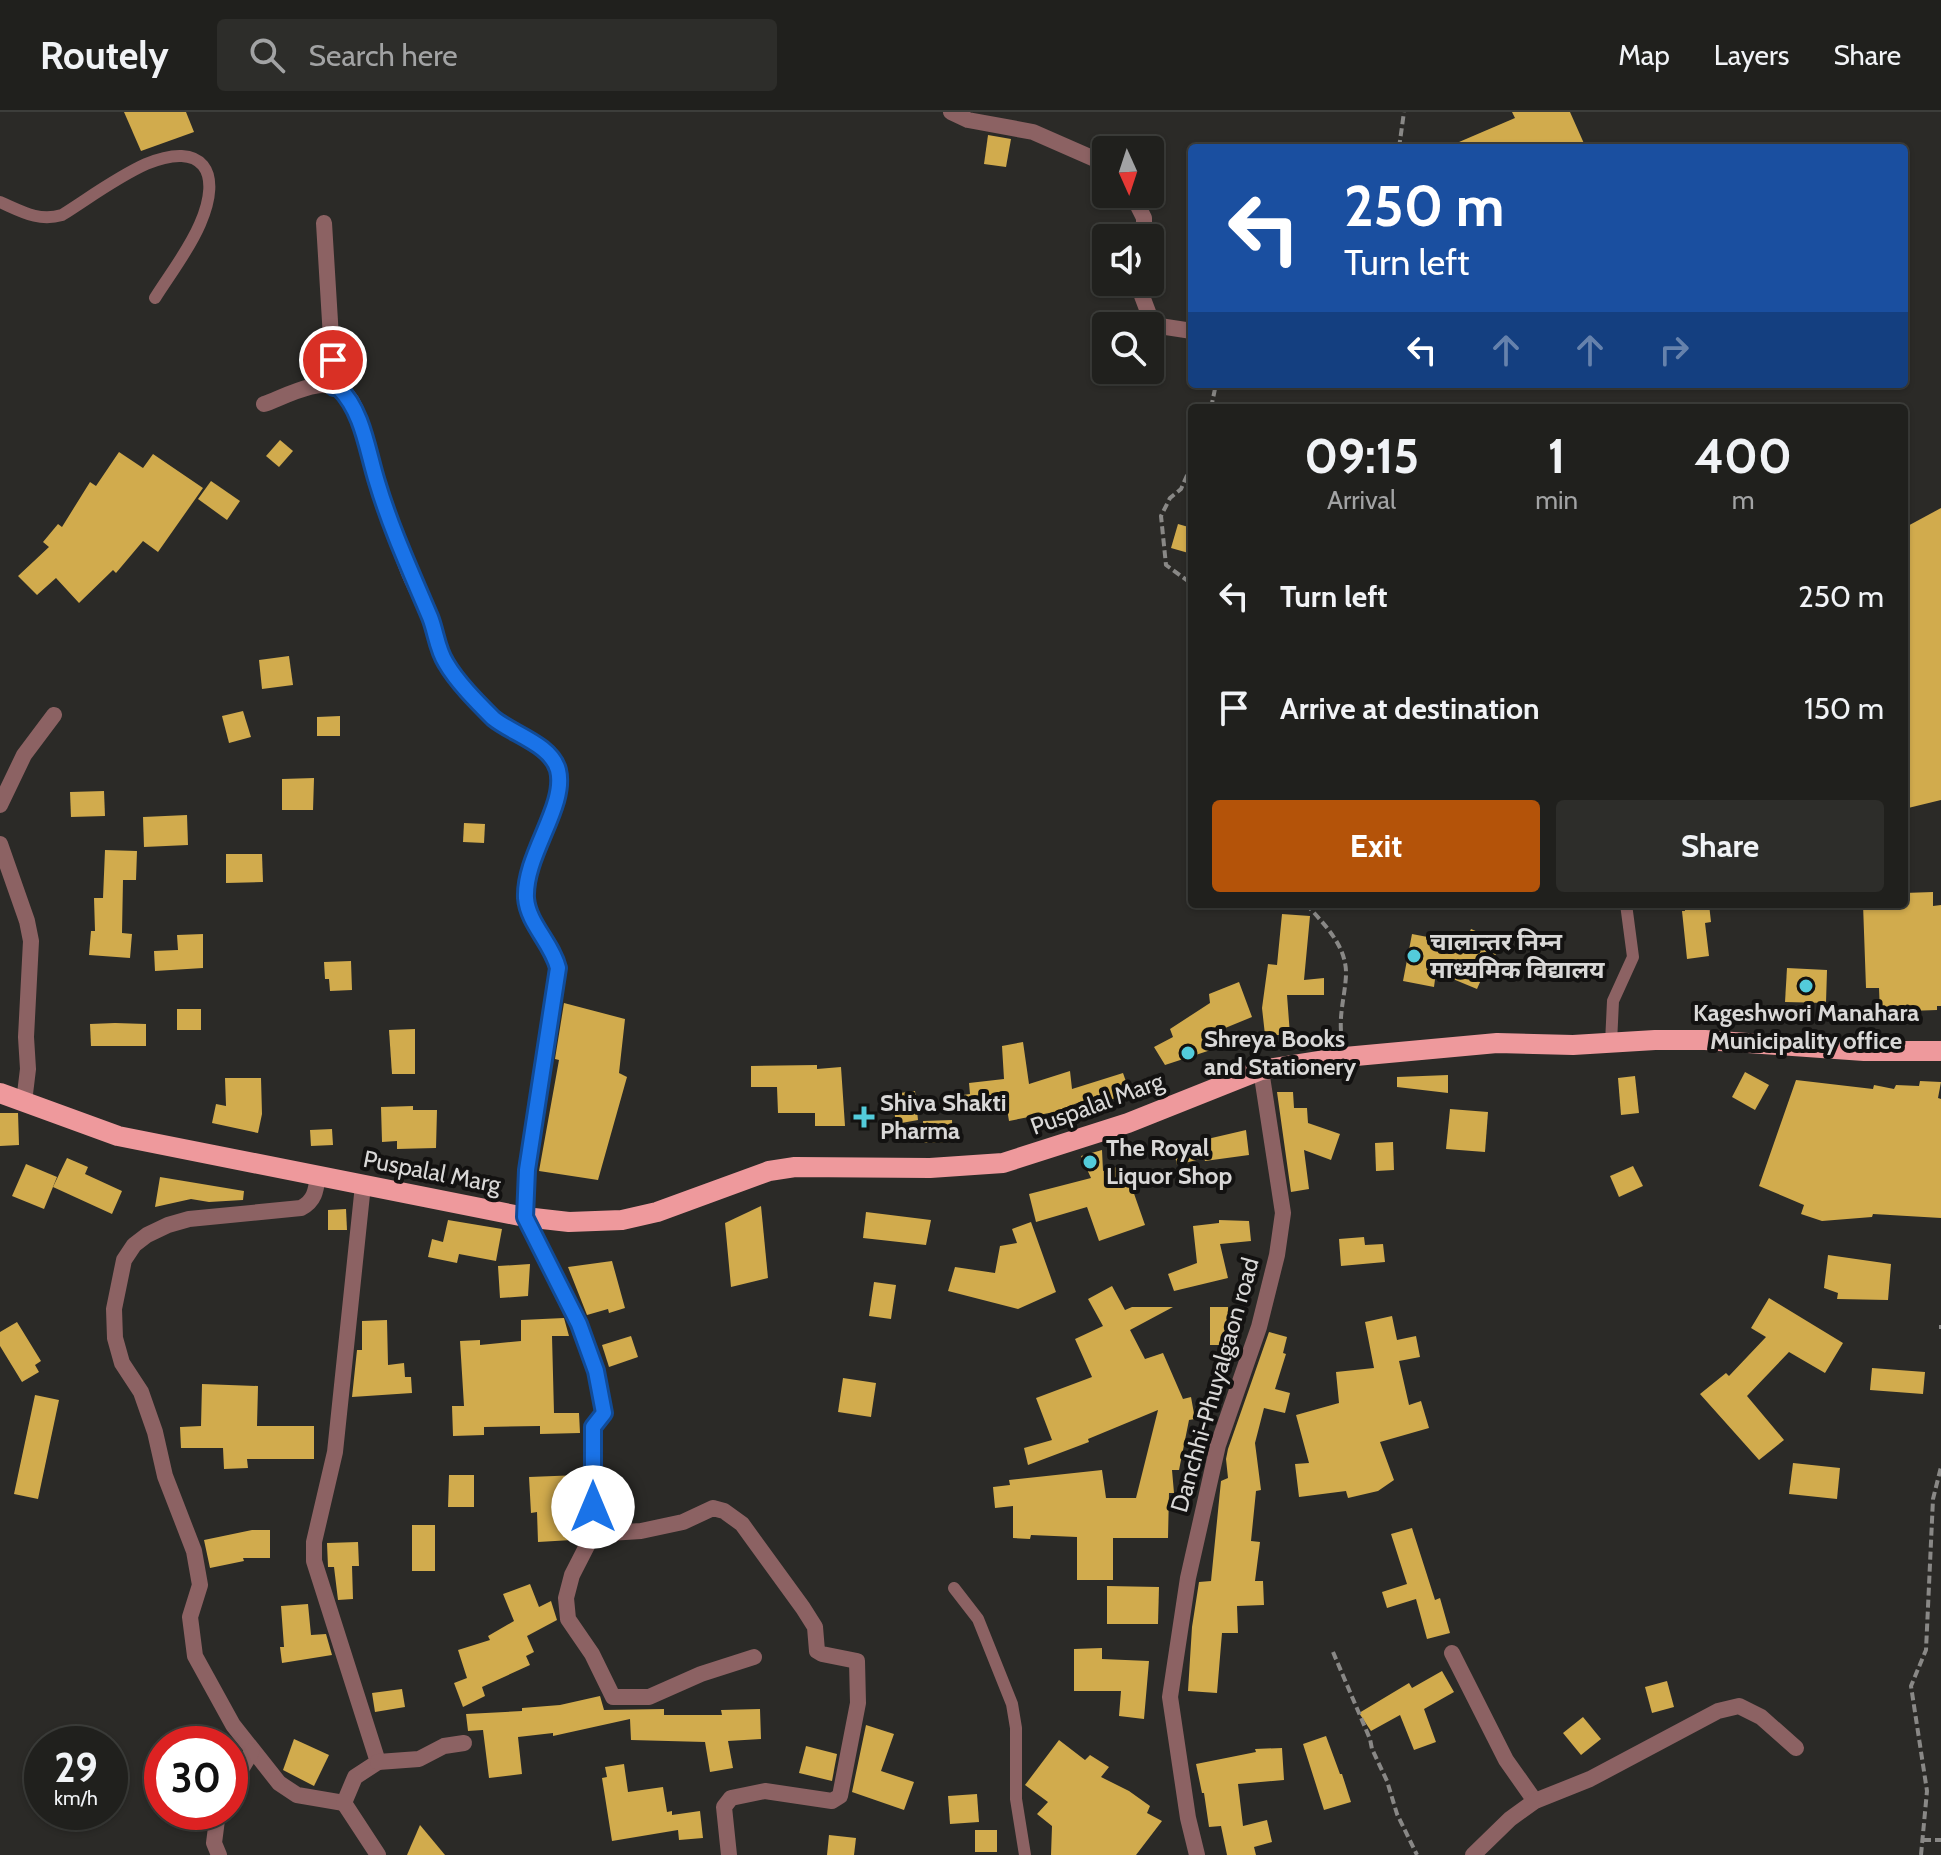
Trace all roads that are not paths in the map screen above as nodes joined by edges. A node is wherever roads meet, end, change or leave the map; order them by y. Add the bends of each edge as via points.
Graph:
1 (951, 112) edge
2 (1092, 158) edge
3 (0, 202) edge
4 (324, 223) dead end
5 (1142, 296) edge
6 (155, 298) dead end
7 (1188, 330) edge
8 (334, 387) junction
9 (264, 404) dead end
10 (54, 715) dead end
11 (0, 805) edge
12 (0, 844) edge
13 (1627, 908) edge
14 (1611, 1043) junction
15 (1941, 1051) edge
16 (1261, 1070) junction
17 (0, 1093) edge
18 (24, 1102) junction
19 (318, 1175) junction
20 (363, 1185) junction
21 (525, 1217) junction
22 (593, 1534) junction
23 (954, 1588) dead end
24 (1452, 1653) dead end
25 (754, 1657) dead end
26 (464, 1743) dead end
27 (1796, 1748) dead end
28 (252, 1751) junction
29 (248, 1758) edge
30 (378, 1762) junction
31 (1535, 1801) junction
32 (344, 1803) junction
33 (216, 1830) edge
34 (219, 1855) edge
35 (378, 1855) edge
36 (729, 1855) edge
37 (1025, 1855) edge
38 (1197, 1855) edge
39 (1473, 1855) edge

1 - 2 street via 1033,132
3 - 6 lane via 49,219 146,164 189,155 200,160 208,176 204,214
4 - 8 street
5 - 7 street via 1153,325
8 - 9 street via 312,387
8 - 21 street via 355,408 408,571 446,664 492,717 548,754 558,770 558,791 527,887 528,909 558,968 527,1170
10 - 11 street via 24,755
12 - 18 street via 31,941
13 - 14 lane via 1633,957 1613,1001
14 - 15 main road, Puspalal Marg via 1705,1040 1832,1050
14 - 16 main road, Puspalal Marg via 1497,1043
16 - 21 main road, Puspalal Marg via 1128,1123 1003,1163 795,1167 622,1220
16 - 38 street, Danchhi-Phuyalgaon road via 1283,1213 1277,1255 1259,1327 1218,1445 1188,1578 1170,1697
17 - 18 main road, Puspalal Marg
18 - 19 main road, Puspalal Marg via 118,1136
19 - 20 main road, Puspalal Marg
19 - 28 street via 315,1194 301,1208 189,1219 147,1235 124,1260 114,1309 122,1363 141,1392 194,1551 200,1585 190,1617 195,1656
20 - 21 main road, Puspalal Marg
20 - 30 street via 335,1452 314,1561
21 - 22 street via 579,1324 596,1371 604,1413 593,1427
22 - 25 street via 572,1575 568,1619 604,1673 613,1697 649,1697
22 - 36 street via 641,1531 683,1522 713,1508 724,1511 742,1524 803,1608 815,1627 817,1651 857,1661 858,1703 840,1796 832,1801 765,1791 731,1798 724,1807
23 - 37 lane via 978,1619 1012,1704 1016,1799
24 - 31 street via 1506,1760
26 - 30 street via 419,1759
27 - 31 street via 1761,1717 1739,1706 1718,1711 1590,1779
28 - 29 street
28 - 32 street via 279,1783 297,1795
30 - 32 street via 355,1777
31 - 39 street
32 - 35 street
33 - 34 street

